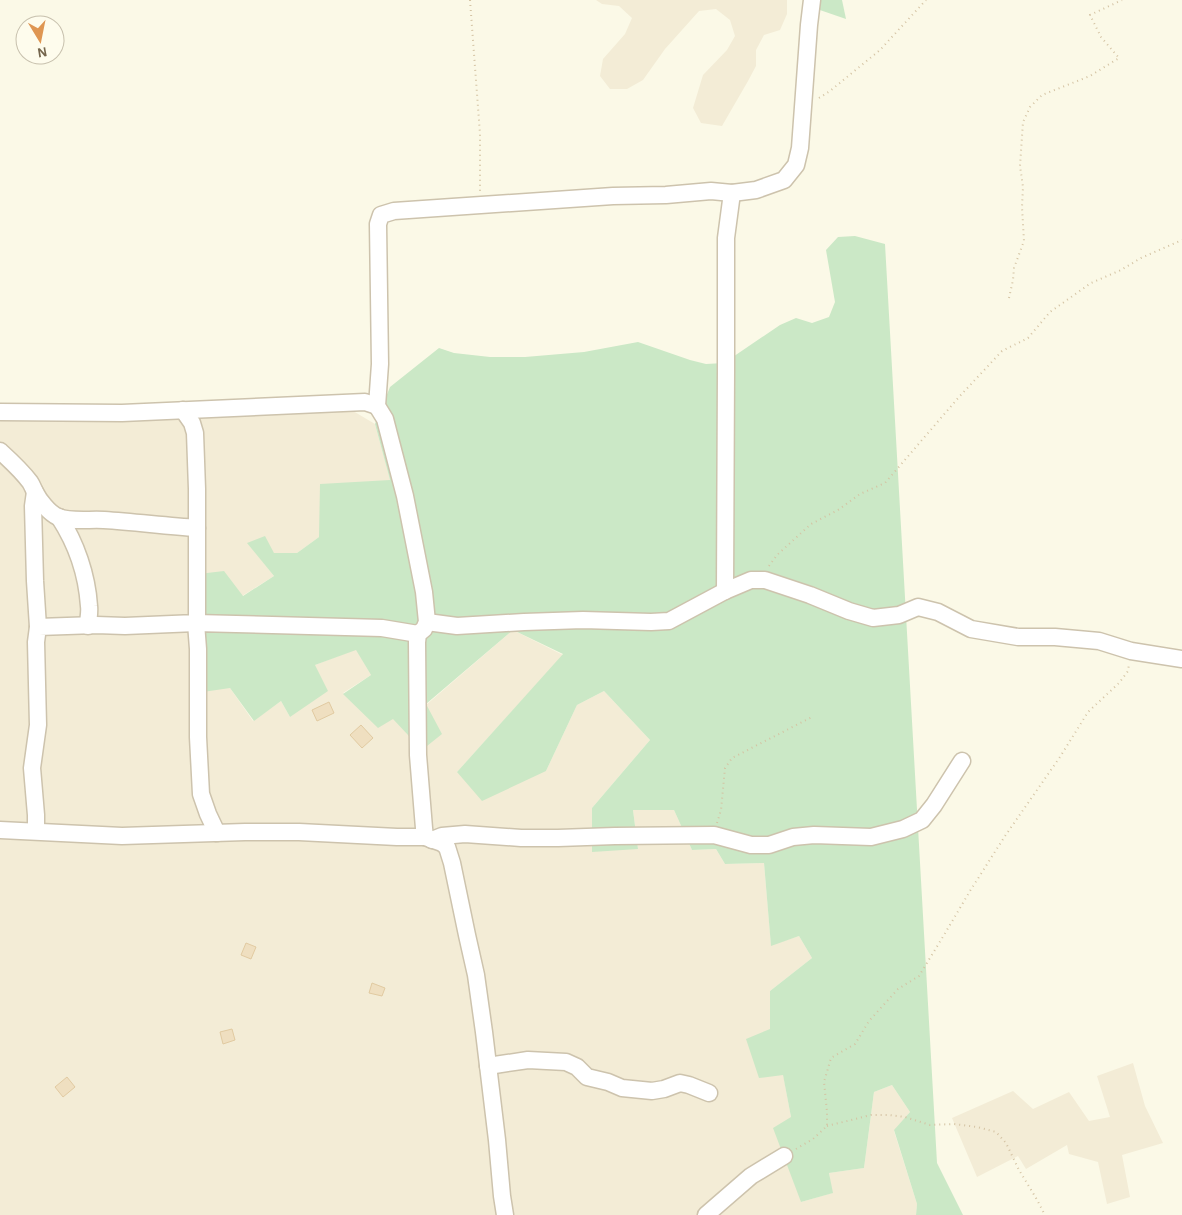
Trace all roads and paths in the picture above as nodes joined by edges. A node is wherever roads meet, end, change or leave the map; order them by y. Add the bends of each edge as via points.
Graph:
1 (470, 0) edge
2 (812, 0) edge
3 (926, 0) edge
4 (1122, 0) edge
5 (804, 106) junction
6 (732, 193) junction
7 (481, 205) junction
8 (1182, 240) edge
9 (1008, 298) dead end
10 (377, 406) junction
11 (182, 410) junction
12 (0, 412) edge
13 (0, 451) edge
14 (35, 492) junction
15 (59, 517) junction
16 (197, 528) junction
17 (759, 580) junction
18 (725, 591) junction
19 (196, 623) junction
20 (88, 626) junction
21 (38, 627) junction
22 (422, 628) junction
23 (1131, 651) junction
24 (1182, 659) edge
25 (812, 717) dead end
26 (962, 761) dead end
27 (0, 830) edge
28 (36, 831) junction
29 (217, 833) junction
30 (714, 835) junction
31 (428, 838) junction
32 (488, 1066) junction
33 (708, 1093) dead end
34 (827, 1126) junction
35 (784, 1156) joint
36 (506, 1215) edge
37 (706, 1215) edge
38 (1045, 1215) edge

1 - 7 path via 480,134
2 - 5 street
3 - 5 path via 880,50 830,91
4 - 9 path via 1090,15 1119,58 1090,76 1042,95 1030,107 1023,122 1020,166 1024,240
5 - 6 street via 796,165 784,180 756,190
6 - 7 street via 711,191
6 - 18 street via 726,238
7 - 10 street via 394,211 381,215 378,224 380,364
8 - 17 path via 1091,283 1050,312 1028,338 1002,351 885,483 811,524 777,555
10 - 11 street via 365,402
10 - 22 street via 385,419 405,496 424,592
11 - 12 street
11 - 16 street via 192,423 194,433
13 - 14 street via 29,481
14 - 15 street
14 - 21 street
15 - 16 street
15 - 20 street via 80,559 90,608
16 - 19 street
17 - 18 street
17 - 23 street via 873,618 899,615 918,607 938,612 971,629 1018,637 1099,641
18 - 22 street via 669,621 524,622
19 - 20 street
19 - 22 street
19 - 29 street via 201,794
20 - 21 street
21 - 28 street via 38,725 32,768
22 - 31 street via 418,755
23 - 24 street
23 - 34 path via 1128,671 1088,712 1005,836 919,976 898,989 869,1021 855,1044 831,1058 824,1082
25 - 30 path via 732,758 725,768 721,810
26 - 30 street via 922,820 903,829 871,837 800,836 769,845 750,845
27 - 28 street
28 - 29 street via 122,836
29 - 31 street via 300,832
30 - 31 street via 530,838 465,834
31 - 32 street via 442,842 452,863 476,975
32 - 33 street via 528,1060 566,1062 587,1077 622,1088 664,1090 680,1083
32 - 36 street
34 - 35 path via 813,1139
34 - 38 path via 871,1115 889,1115 930,1126 954,1124 996,1132 1006,1143
35 - 37 street via 751,1176

